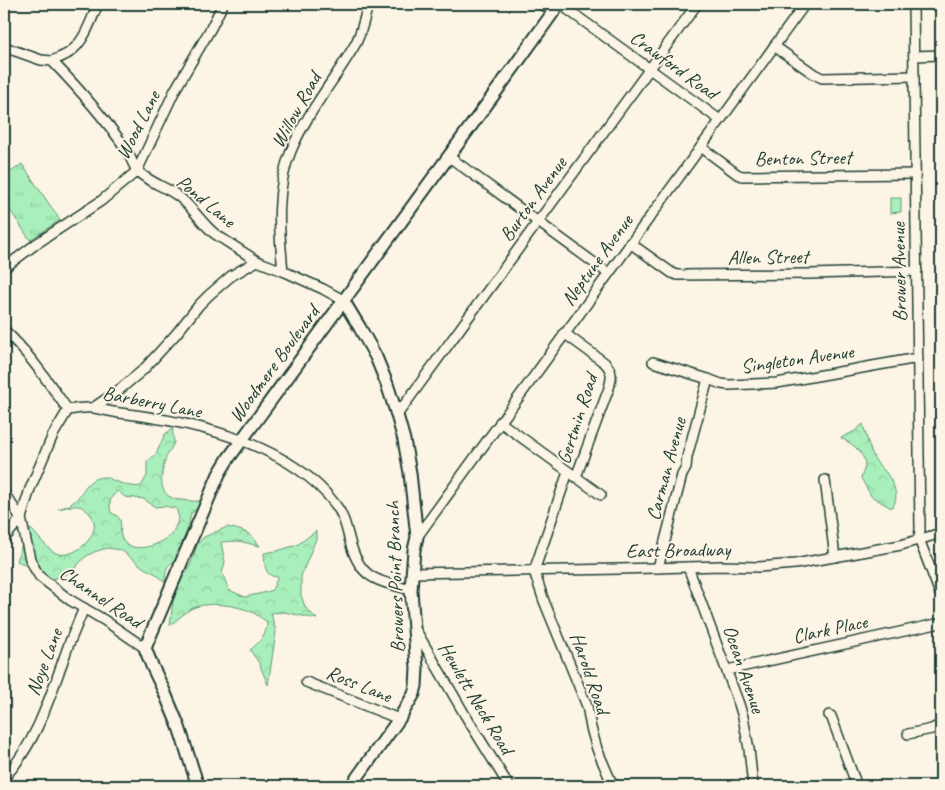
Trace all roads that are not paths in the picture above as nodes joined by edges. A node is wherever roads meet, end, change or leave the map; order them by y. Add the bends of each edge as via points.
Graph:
1 (98, 4) edge
2 (223, 4) edge
3 (368, 4) edge
4 (539, 4) edge
5 (697, 4) edge
6 (805, 4) edge
7 (913, 4) edge
8 (558, 6) edge
9 (774, 46) junction
10 (4, 47) edge
11 (941, 55) edge
12 (914, 56) junction
13 (52, 61) junction
14 (649, 69) junction
15 (914, 76) junction
16 (720, 120) junction
17 (701, 147) junction
18 (448, 156) junction
19 (137, 171) junction
20 (915, 174) junction
21 (538, 221) junction
22 (630, 243) junction
23 (257, 261) junction
24 (4, 268) edge
25 (283, 271) junction
26 (916, 271) junction
27 (608, 273) junction
28 (343, 300) junction
29 (4, 330) edge
30 (564, 333) junction
31 (918, 358) junction
32 (653, 362) dead end
33 (708, 379) junction
34 (93, 408) junction
35 (68, 410) junction
36 (397, 415) junction
37 (500, 422) junction
38 (241, 441) junction
39 (572, 474) junction
40 (825, 480) dead end
41 (4, 493) edge
42 (600, 495) dead end
43 (21, 518) junction
44 (941, 533) edge
45 (417, 536) junction
46 (4, 539) edge
47 (920, 539) junction
48 (835, 557) junction
49 (688, 567) junction
50 (658, 568) junction
51 (534, 571) junction
52 (412, 573) junction
53 (411, 590) junction
54 (941, 596) edge
55 (84, 608) junction
56 (941, 623) edge
57 (414, 627) junction
58 (145, 648) junction
59 (727, 670) junction
60 (306, 682) dead end
61 (829, 716) dead end
62 (399, 719) junction
63 (941, 724) edge
64 (908, 734) dead end
65 (4, 778) edge
66 (198, 786) edge
67 (351, 786) edge
68 (509, 786) edge
69 (613, 786) edge
70 (753, 786) edge
71 (857, 786) edge

1 - 13 street via 77,46
2 - 19 street, Wood Lane via 175,90
3 - 25 street, Willow Road via 356,44 312,110 290,152 280,203
4 - 8 street, Crawford Road
5 - 14 street, Burton Avenue
6 - 9 street, Neptune Avenue
7 - 12 street, Brower Avenue
8 - 14 street, Crawford Road
8 - 18 street, Woodmere Boulevard
9 - 15 street via 822,78
9 - 16 street, Neptune Avenue
10 - 13 street
11 - 12 street
12 - 15 street, Brower Avenue
13 - 19 street, Pond Lane via 97,110 127,151
14 - 16 street, Crawford Road
14 - 21 street, Burton Avenue
15 - 20 street, Brower Avenue
16 - 17 street, Neptune Avenue
17 - 20 street, Benton Street via 742,176
17 - 22 street, Neptune Avenue
18 - 21 street
18 - 28 street, Woodmere Boulevard
19 - 23 street, Pond Lane via 175,194 209,229
19 - 24 street, Wood Lane via 101,202
20 - 26 street, Brower Avenue
21 - 27 street
21 - 36 street, Burton Avenue
22 - 26 street, Allen Street via 677,275
22 - 27 street, Neptune Avenue
23 - 25 street, Pond Lane
23 - 34 street via 231,276 209,295 143,370
25 - 28 street, Pond Lane
26 - 31 street, Brower Avenue
27 - 30 street, Neptune Avenue
28 - 36 street, Browers Point Branch via 376,357
28 - 38 street, Woodmere Boulevard
29 - 35 street via 36,364
30 - 37 street, Neptune Avenue
30 - 39 street, Gertmin Road via 605,363 612,374
31 - 33 street, Singleton Avenue via 777,383 729,386
31 - 47 street, Brower Avenue
32 - 33 street, Singleton Avenue
33 - 50 street, Carman Avenue
34 - 35 street, Barberry Lane
34 - 38 street, Barberry Lane via 183,423
35 - 43 street via 46,451
36 - 45 street, Browers Point Branch via 410,474
37 - 39 street
37 - 45 street, Neptune Avenue
38 - 53 street, Barberry Lane via 282,459 318,485 342,515 355,558 366,573
38 - 58 street, Woodmere Boulevard via 219,474
39 - 42 street
39 - 51 street
40 - 48 street
41 - 43 street, Channel Road
43 - 46 street
43 - 55 street, Channel Road via 30,558 40,577
44 - 47 street, East Broadway
45 - 52 street, Browers Point Branch
47 - 48 street, East Broadway
47 - 54 street, Brower Avenue
48 - 49 street, East Broadway via 759,567
49 - 50 street, East Broadway
49 - 59 street, Ocean Avenue
50 - 51 street, East Broadway
51 - 52 street, East Broadway
51 - 69 street, Harold Road via 587,706 597,749
52 - 53 street, Browers Point Branch
53 - 57 street, Browers Point Branch
55 - 58 street, Channel Road
55 - 65 street, Noye Lane via 37,730
56 - 59 street, Clark Place
57 - 62 street, Browers Point Branch via 416,686
57 - 68 street, Hewlett Neck Road
58 - 66 street via 175,718
59 - 70 street, Ocean Avenue via 743,717
60 - 62 street, Ross Lane
61 - 71 street
62 - 67 street, Browers Point Branch
63 - 64 street

